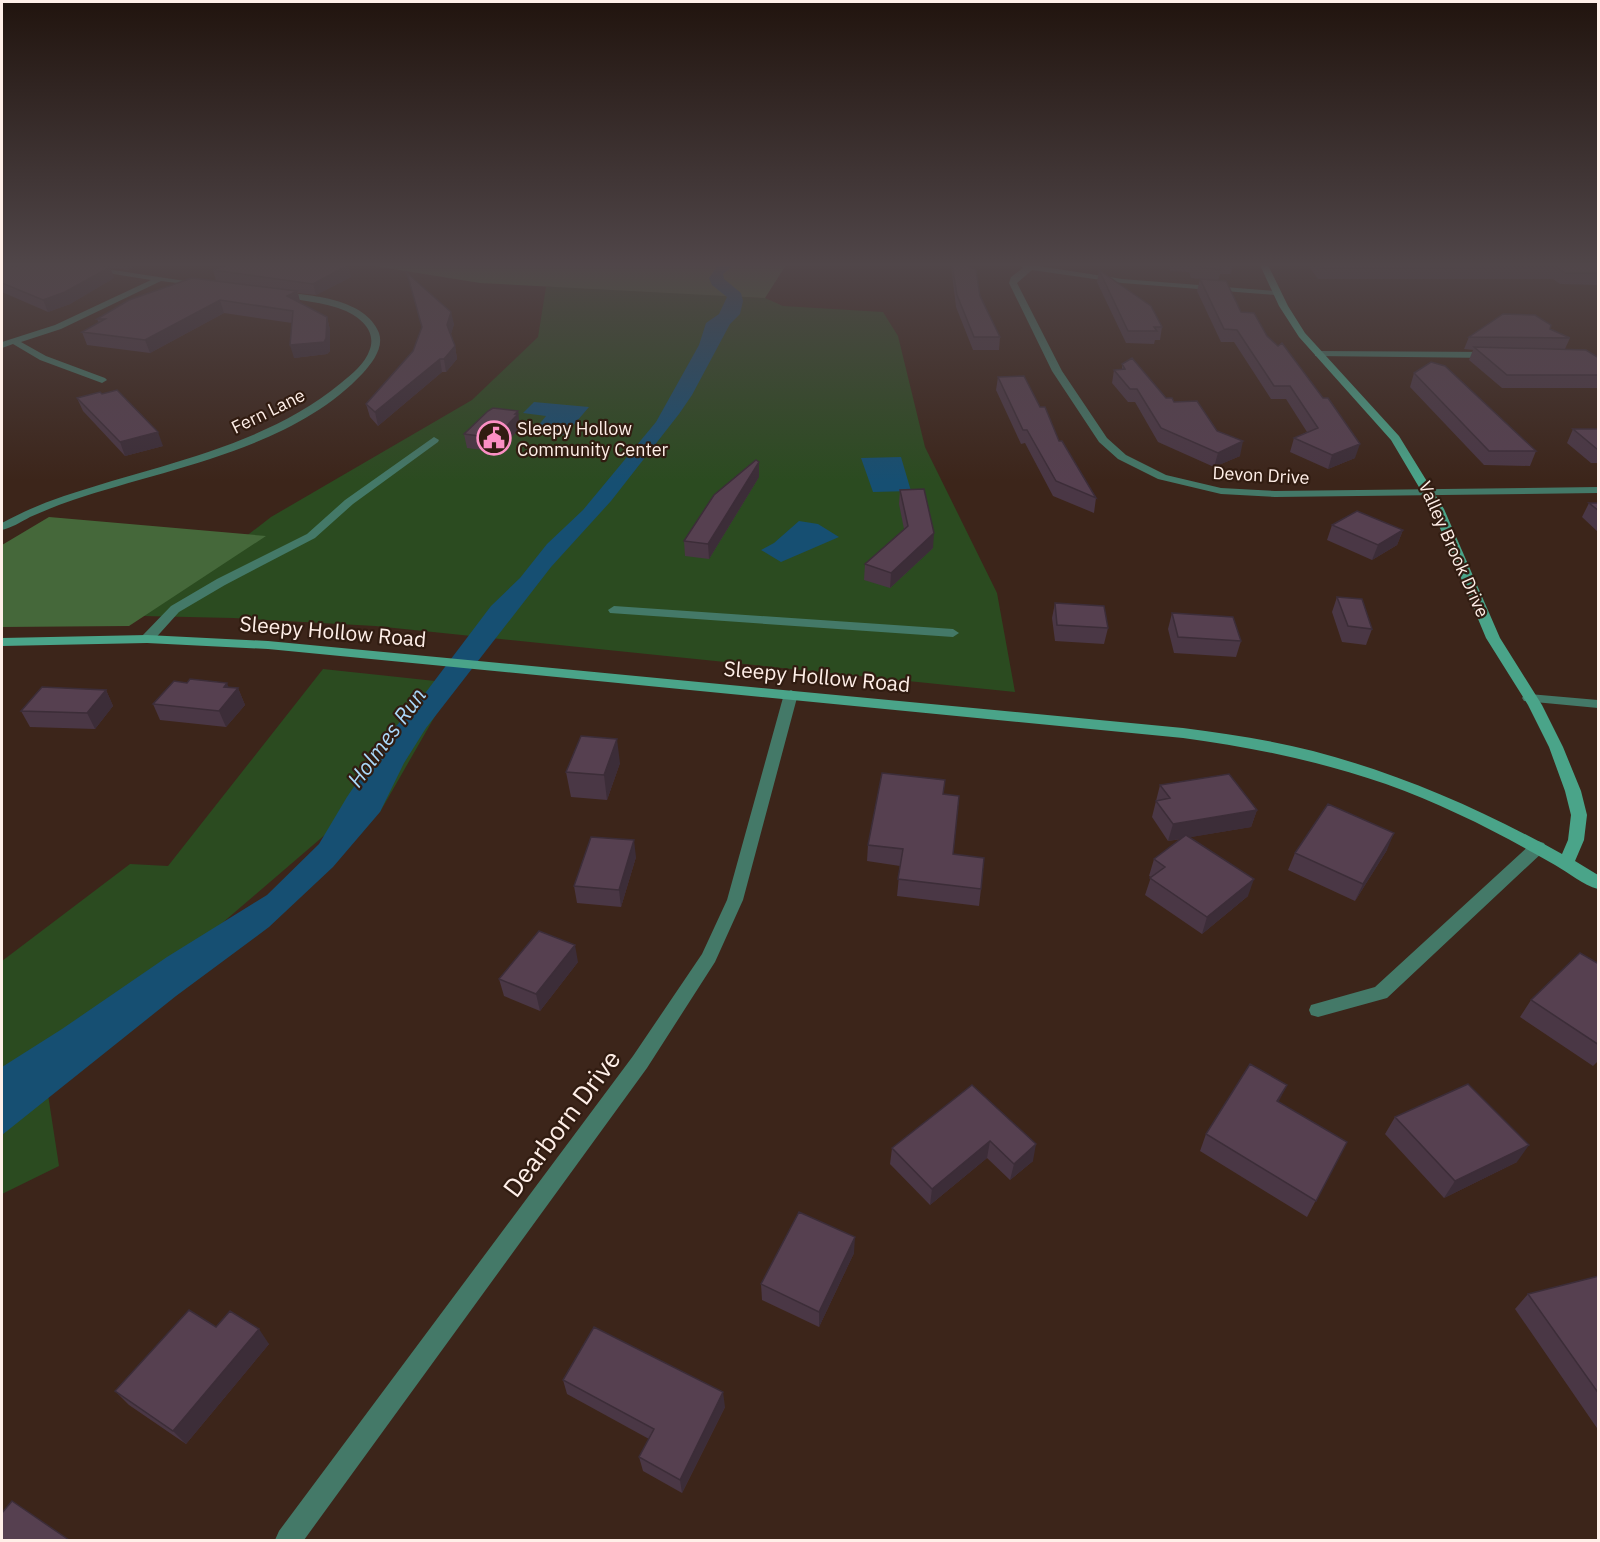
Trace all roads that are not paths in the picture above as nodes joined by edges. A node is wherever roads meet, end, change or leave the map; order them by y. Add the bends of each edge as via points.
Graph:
1 (27, 337) edge
2 (375, 337) edge
3 (1040, 337) edge
4 (1304, 337) edge
5 (14, 341) junction
6 (2, 345) edge
7 (1318, 354) junction
8 (1500, 355) edge
9 (102, 380) dead end
10 (434, 440) dead end
11 (1599, 490) edge
12 (1431, 493) junction
13 (2, 527) edge
14 (614, 610) dead end
15 (953, 633) dead end
16 (147, 639) junction
17 (2, 642) edge
18 (791, 694) junction
19 (1530, 698) junction
20 (1599, 704) edge
21 (1538, 847) junction
22 (1566, 863) junction
23 (1599, 883) edge
24 (1318, 1011) dead end
25 (288, 1540) edge

1 - 5 street
2 - 13 street, Fern Lane via 376,345 364,367 333,395 297,417 196,459 68,498
3 - 12 street, Devon Drive via 1057,371 1103,441 1136,466 1178,482 1221,491
4 - 7 main road, Valley Brook Drive
5 - 6 street
5 - 9 street via 43,358
7 - 8 street
7 - 12 main road, Valley Brook Drive via 1395,438
10 - 16 street via 349,502 311,536 175,609
11 - 12 street, Devon Drive
12 - 19 main road, Valley Brook Drive via 1493,638
14 - 15 street
16 - 17 main road, Sleepy Hollow Road
16 - 18 main road, Sleepy Hollow Road via 268,645
18 - 21 main road, Sleepy Hollow Road via 1259,744 1332,761 1403,784
18 - 25 street, Dearborn Drive via 735,900 709,957 640,1062
19 - 20 street
19 - 22 main road, Valley Brook Drive via 1556,747 1579,815 1576,840
21 - 22 main road, Sleepy Hollow Road
21 - 24 street via 1381,993
22 - 23 main road, Sleepy Hollow Road

